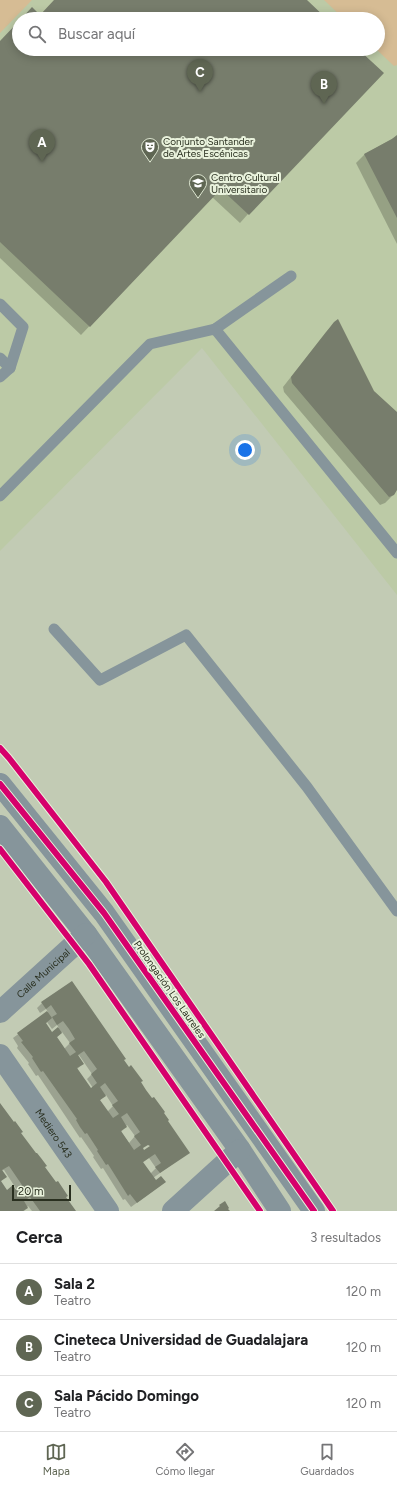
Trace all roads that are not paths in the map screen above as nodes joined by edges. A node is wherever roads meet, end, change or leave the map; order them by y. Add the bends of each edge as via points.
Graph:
1 (291, 276) dead end
2 (0, 304) edge
3 (215, 329) junction
4 (0, 358) edge
5 (10, 368) junction
6 (0, 377) edge
7 (0, 496) edge
8 (397, 553) edge
9 (54, 629) dead end
10 (0, 784) edge
11 (0, 826) edge
12 (397, 911) edge
13 (86, 934) junction
14 (0, 1012) edge
15 (0, 1055) edge
16 (240, 1150) junction
17 (108, 1211) edge
18 (173, 1211) edge
19 (280, 1211) edge
20 (314, 1211) edge

1 - 3 lane
2 - 5 lane via 23,327
3 - 7 lane via 150,344
3 - 8 lane
4 - 5 lane
5 - 6 lane
9 - 12 lane via 100,680 186,635 307,787
10 - 20 street, Prolongación Los Laureles via 104,913
11 - 13 street
13 - 14 street, Calle Municipal
13 - 16 street
15 - 17 street, Mediero 543
16 - 18 street
16 - 19 street

